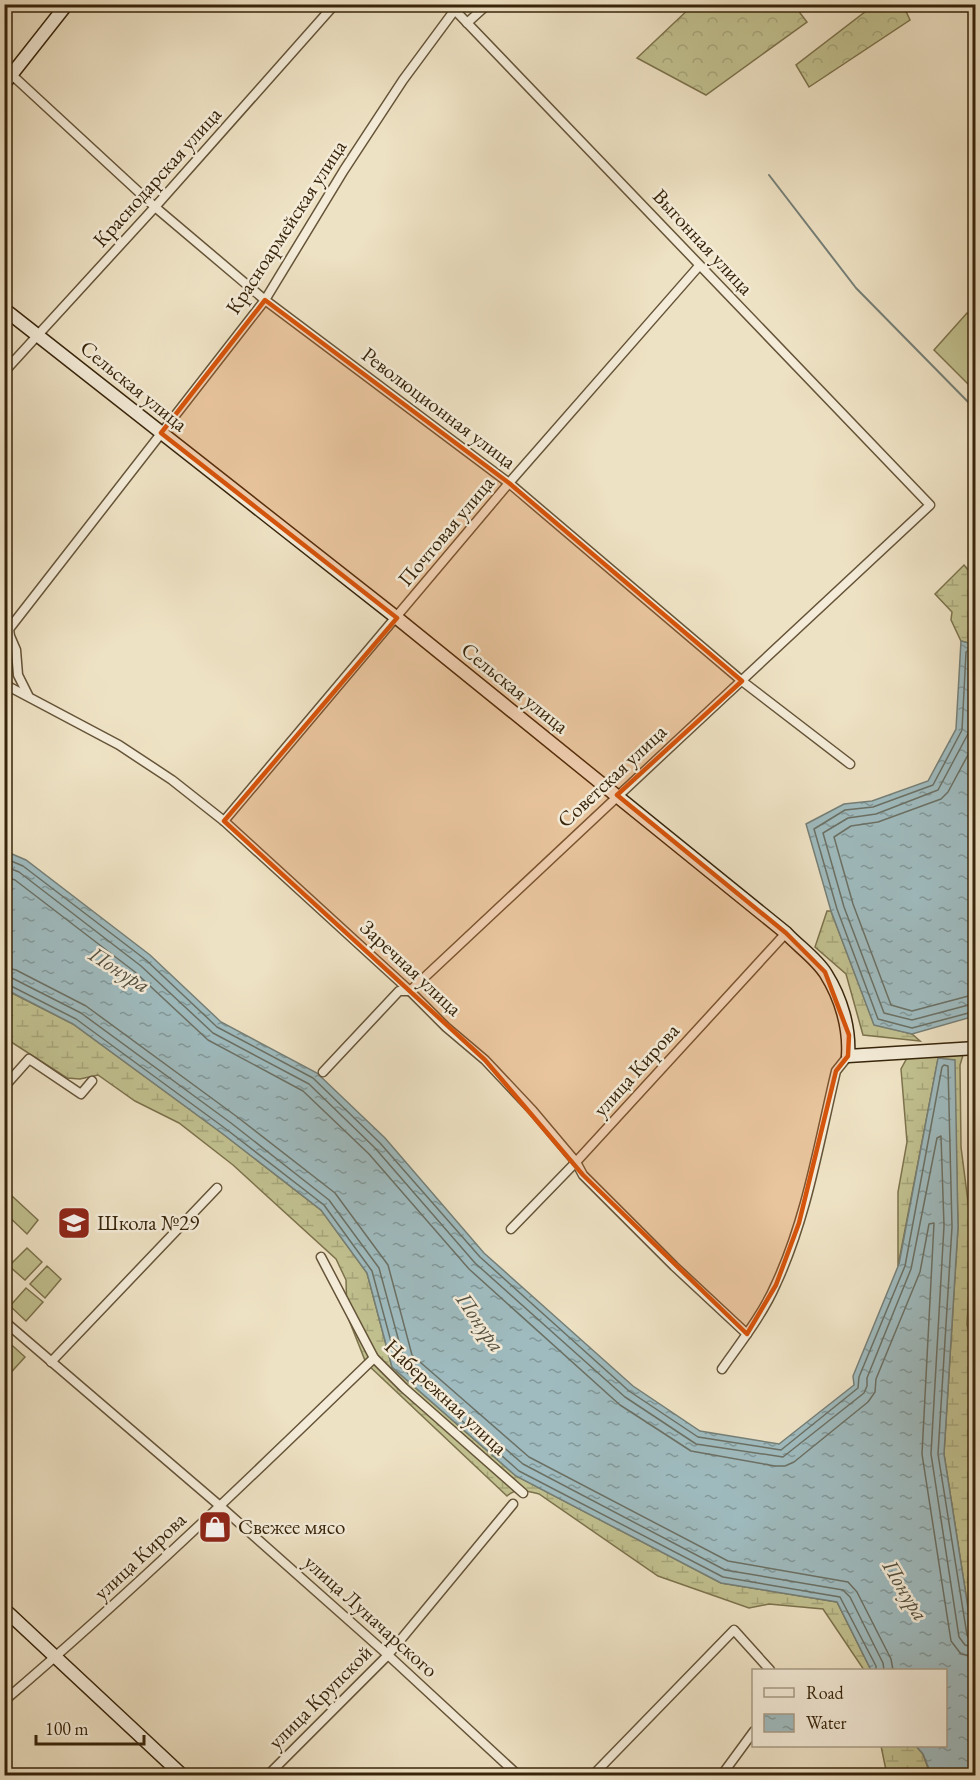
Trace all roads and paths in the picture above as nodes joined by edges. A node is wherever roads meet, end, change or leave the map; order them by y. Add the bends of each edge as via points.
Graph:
1 (67, 4) edge
2 (334, 4) edge
3 (488, 4) edge
4 (452, 8) edge
5 (467, 23) junction
6 (8, 80) edge
7 (155, 207) junction
8 (699, 266) junction
9 (265, 300) junction
10 (4, 309) edge
11 (39, 336) junction
12 (4, 372) edge
13 (161, 433) junction
14 (509, 483) junction
15 (930, 505) joint
16 (397, 618) junction
17 (742, 681) junction
18 (4, 684) edge
19 (28, 695) junction
20 (850, 764) dead end
21 (616, 795) junction
22 (224, 821) junction
23 (786, 933) junction
24 (410, 991) junction
25 (975, 1048) edge
26 (848, 1056) junction
27 (323, 1072) dead end
28 (92, 1081) dead end
29 (4, 1087) edge
30 (576, 1162) junction
31 (217, 1188) dead end
32 (511, 1229) dead end
33 (321, 1257) dead end
34 (4, 1321) edge
35 (747, 1334) junction
36 (374, 1358) junction
37 (51, 1362) junction
38 (722, 1369) dead end
39 (523, 1493) dead end
40 (513, 1504) dead end
41 (220, 1506) junction
42 (4, 1609) edge
43 (388, 1654) junction
44 (56, 1657) junction
45 (768, 1669) edge
46 (4, 1701) edge
47 (752, 1732) edge
48 (183, 1776) edge
49 (267, 1776) edge
50 (519, 1776) edge
51 (592, 1776) edge
52 (722, 1776) edge

1 - 6 street
2 - 7 street, Краснодарская улица
3 - 5 street
4 - 5 street, Выгонная улица
4 - 9 street, Красноармейская улица via 344,170
5 - 8 street, Выгонная улица
6 - 7 street, Революционная улица
7 - 9 street, Революционная улица
7 - 11 street, Краснодарская улица
8 - 14 street, Почтовая улица
8 - 15 street, Выгонная улица
9 - 13 street, Красноармейская улица
9 - 14 street, Революционная улица
10 - 11 street, Сельская улица
11 - 12 street, Краснодарская улица
11 - 13 street, Сельская улица
13 - 16 street, Сельская улица
13 - 19 street, Красноармейская улица via 9,629 18,675
14 - 16 street, Почтовая улица
14 - 17 street, Революционная улица
15 - 17 street, Советская улица
16 - 21 street, Сельская улица
16 - 22 street, Почтовая улица
17 - 20 street, Революционная улица
17 - 21 street, Советская улица
18 - 19 street, Заречная улица
19 - 22 street, Заречная улица via 119,745
21 - 23 street, Сельская улица
21 - 24 street, Советская улица
22 - 24 street, Заречная улица
23 - 26 street, Сельская улица via 825,972 849,1035
23 - 30 street, улица Кирова
24 - 27 street, Советская улица via 399,991
24 - 30 street, Заречная улица via 485,1060
25 - 26 street
26 - 35 street via 836,1071 800,1223 776,1285
28 - 29 street via 81,1094 29,1059
30 - 32 street, улица Кирова
30 - 35 street, Заречная улица via 583,1174 674,1266
31 - 37 street
33 - 36 street, Набережная улица
34 - 37 street, улица Луначарского
35 - 38 street
36 - 39 street, Набережная улица
36 - 41 street, улица Кирова
37 - 41 street, улица Луначарского
40 - 43 street, улица Крупской
41 - 43 street, улица Луначарского
41 - 44 street, улица Кирова
42 - 44 street
43 - 49 street, улица Крупской
43 - 50 street, улица Луначарского
44 - 46 street, улица Кирова
44 - 48 street
45 - 51 street via 734,1630
47 - 52 street

